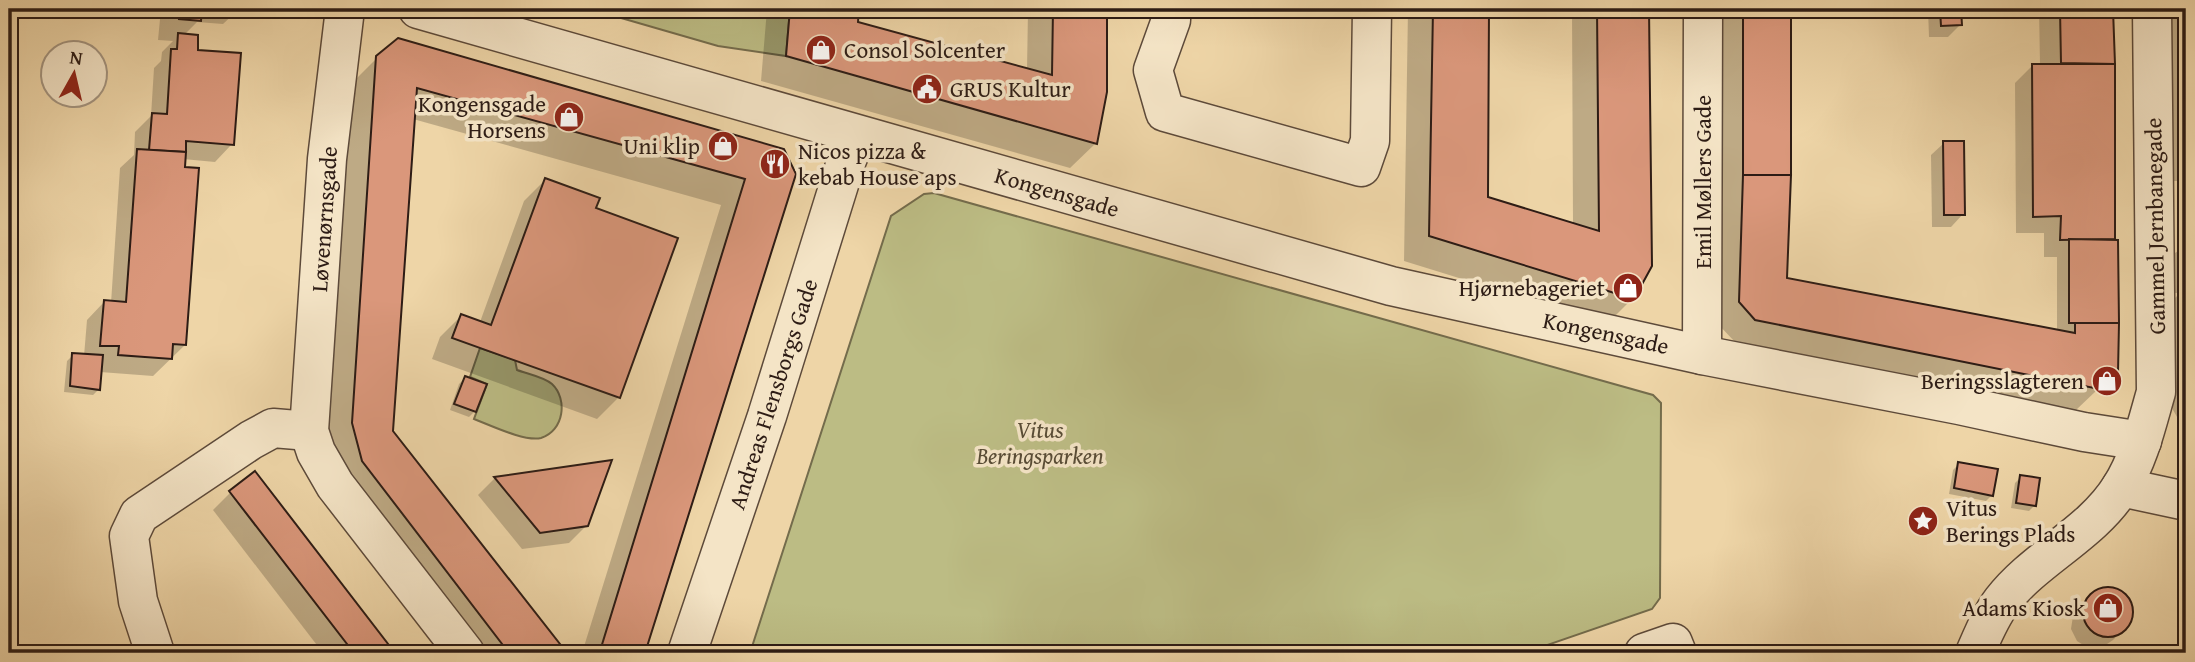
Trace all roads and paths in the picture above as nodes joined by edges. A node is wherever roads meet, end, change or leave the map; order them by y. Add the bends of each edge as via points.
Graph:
1 (345, 9) edge
2 (418, 9) edge
3 (1171, 9) edge
4 (1372, 9) edge
5 (1703, 9) edge
6 (2152, 9) edge
7 (857, 135) junction
8 (1702, 355) junction
9 (309, 431) junction
10 (2142, 440) junction
11 (2121, 487) junction
12 (2186, 501) edge
13 (155, 653) edge
14 (464, 653) edge
15 (687, 653) edge
16 (1975, 653) edge

1 - 9 street, Løvenørnsgade via 327,159
2 - 7 street, Kongensgade
3 - 4 street via 1153,70 1165,112 1361,167 1370,141
5 - 8 street, Emil Møllers Gade
6 - 10 street, Gammel Jernbanegade via 2156,392
7 - 8 street, Kongensgade via 1391,286
7 - 15 street, Andreas Flensborgs Gade
8 - 10 street
9 - 13 street via 273,428 139,515 129,536 138,601
9 - 14 street, Løvenørnsgade via 335,485
10 - 11 street
11 - 12 street
11 - 16 street via 2002,601

